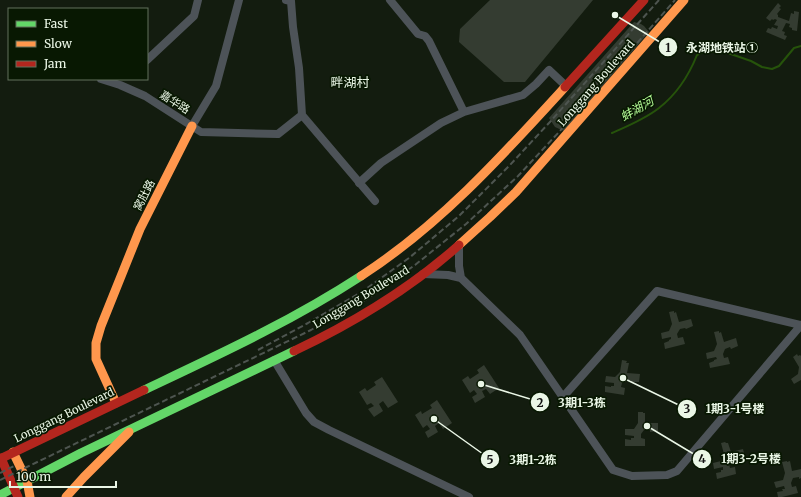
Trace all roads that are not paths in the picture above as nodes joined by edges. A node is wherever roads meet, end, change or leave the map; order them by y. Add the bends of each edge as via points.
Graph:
1 (198, 0) edge
2 (239, 0) edge
3 (390, 0) edge
4 (644, 0) edge
5 (684, 0) edge
6 (289, 1) edge
7 (148, 59) edge
8 (108, 80) edge
9 (123, 82) edge
10 (566, 86) junction
11 (464, 112) junction
12 (302, 116) junction
13 (192, 126) junction
14 (359, 183) junction
15 (375, 201) dead end
16 (459, 245) junction
17 (422, 274) junction
18 (461, 278) junction
19 (801, 325) edge
20 (274, 360) junction
21 (563, 397) junction
22 (116, 403) junction
23 (134, 428) junction
24 (13, 452) junction
25 (0, 458) edge
26 (27, 481) junction
27 (14, 487) junction
28 (0, 495) edge
29 (18, 497) edge
30 (30, 497) edge
31 (66, 497) edge
32 (469, 497) edge

1 - 7 street via 194,16
2 - 13 street, 窝肚路 via 216,86
3 - 11 street via 418,34 425,36 429,41
4 - 10 main road, Longgang Boulevard
5 - 16 main road, Longgang Boulevard via 539,167
6 - 12 street via 300,68
8 - 9 street, 嘉华路
9 - 13 street, 嘉华路
10 - 11 street via 549,70 524,95
10 - 22 main road, Longgang Boulevard via 513,144 438,218 380,264 261,334
11 - 14 street via 441,123 381,163
12 - 13 street, 嘉华路 via 278,134 201,132
12 - 14 street
13 - 22 main road, 窝肚路 via 140,229 96,343 96,359
14 - 15 street
16 - 17 main road, Longgang Boulevard
16 - 18 street via 458,266
17 - 18 street
17 - 20 main road, Longgang Boulevard via 350,321
18 - 21 street via 520,335
19 - 21 street via 657,291
19 - 21 street via 677,471 667,475 632,476 613,470
20 - 23 main road, Longgang Boulevard
20 - 32 street via 314,422
22 - 24 main road, Longgang Boulevard
23 - 26 main road, Longgang Boulevard
23 - 31 main road
24 - 25 main road, Longgang Boulevard
24 - 26 main road
25 - 27 main road
26 - 27 main road, Longgang Boulevard
26 - 30 main road
27 - 28 main road, Longgang Boulevard
27 - 29 main road

